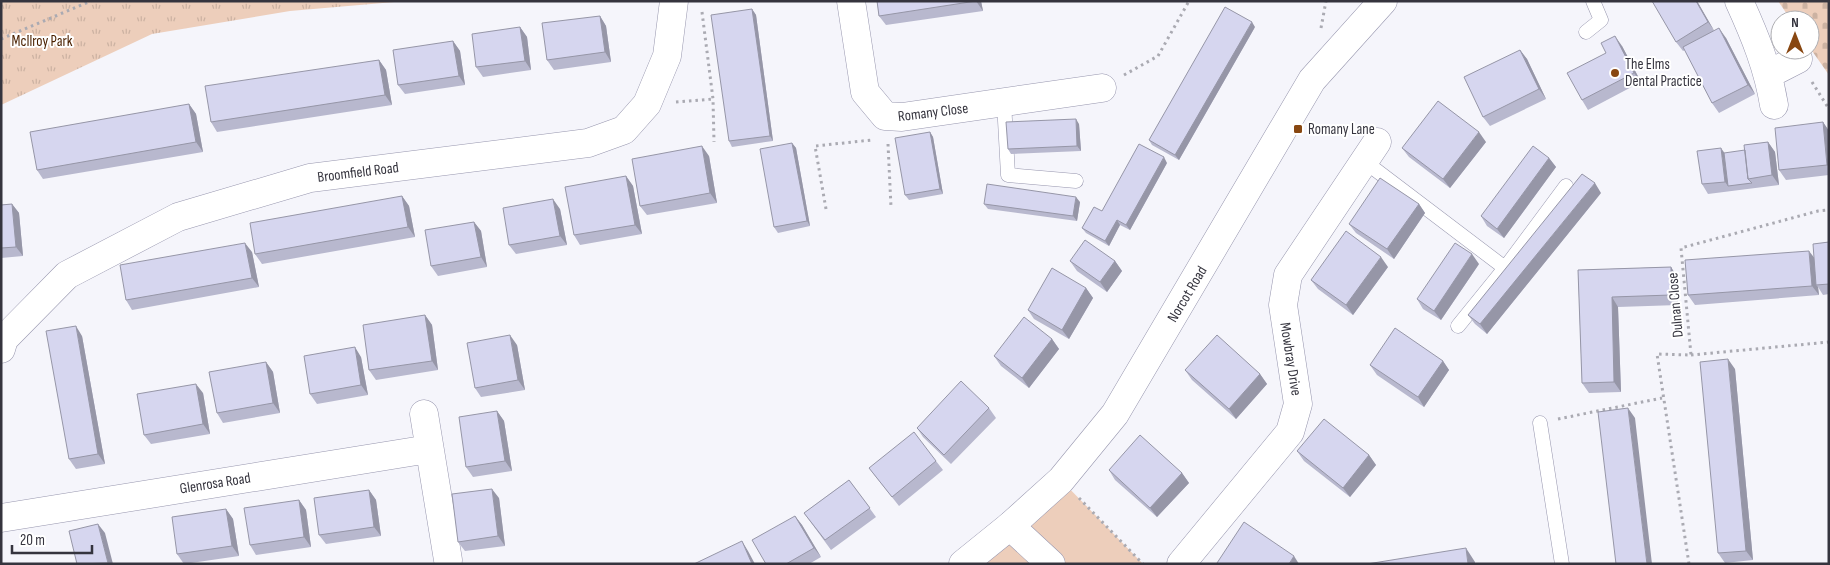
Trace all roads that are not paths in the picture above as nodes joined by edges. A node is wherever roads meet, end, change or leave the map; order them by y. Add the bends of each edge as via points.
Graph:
1 (674, 1) edge
2 (851, 1) edge
3 (1384, 1) edge
4 (1593, 1) edge
5 (1739, 1) edge
6 (1586, 32) dead end
7 (1796, 60) edge
8 (1769, 74) junction
9 (1102, 88) road end
10 (1004, 102) junction
11 (1774, 105) dead end
12 (1370, 151) joint
13 (1076, 181) dead end
14 (1566, 186) dead end
15 (1505, 268) junction
16 (1458, 326) dead end
17 (1, 349) edge
18 (424, 414) dead end
19 (1540, 423) road end
20 (429, 449) junction
21 (1, 518) edge
22 (1010, 526) junction
23 (448, 560) dead end
24 (963, 564) edge
25 (1051, 564) edge
26 (1181, 564) edge
27 (1562, 564) edge

1 - 17 street, Broomfield Road via 667,56 647,104 624,130 588,143 310,178 178,218 67,275 4,339
2 - 10 street, Romany Close via 865,92 886,127 902,117
3 - 22 street, Norcot Road via 1312,80 1115,414 1061,480
4 - 6 lane via 1601,20
5 - 8 street
7 - 8 street
8 - 11 street
9 - 10 street, Romany Close
10 - 13 lane via 1008,175
12 - 15 lane
12 - 26 street, Mowbray Drive via 1288,275 1283,305 1298,404 1290,432
14 - 15 lane
15 - 16 lane
18 - 20 street
19 - 27 lane
20 - 21 street, Glenrosa Road
20 - 23 street
22 - 24 street, Norcot Road
22 - 25 street

